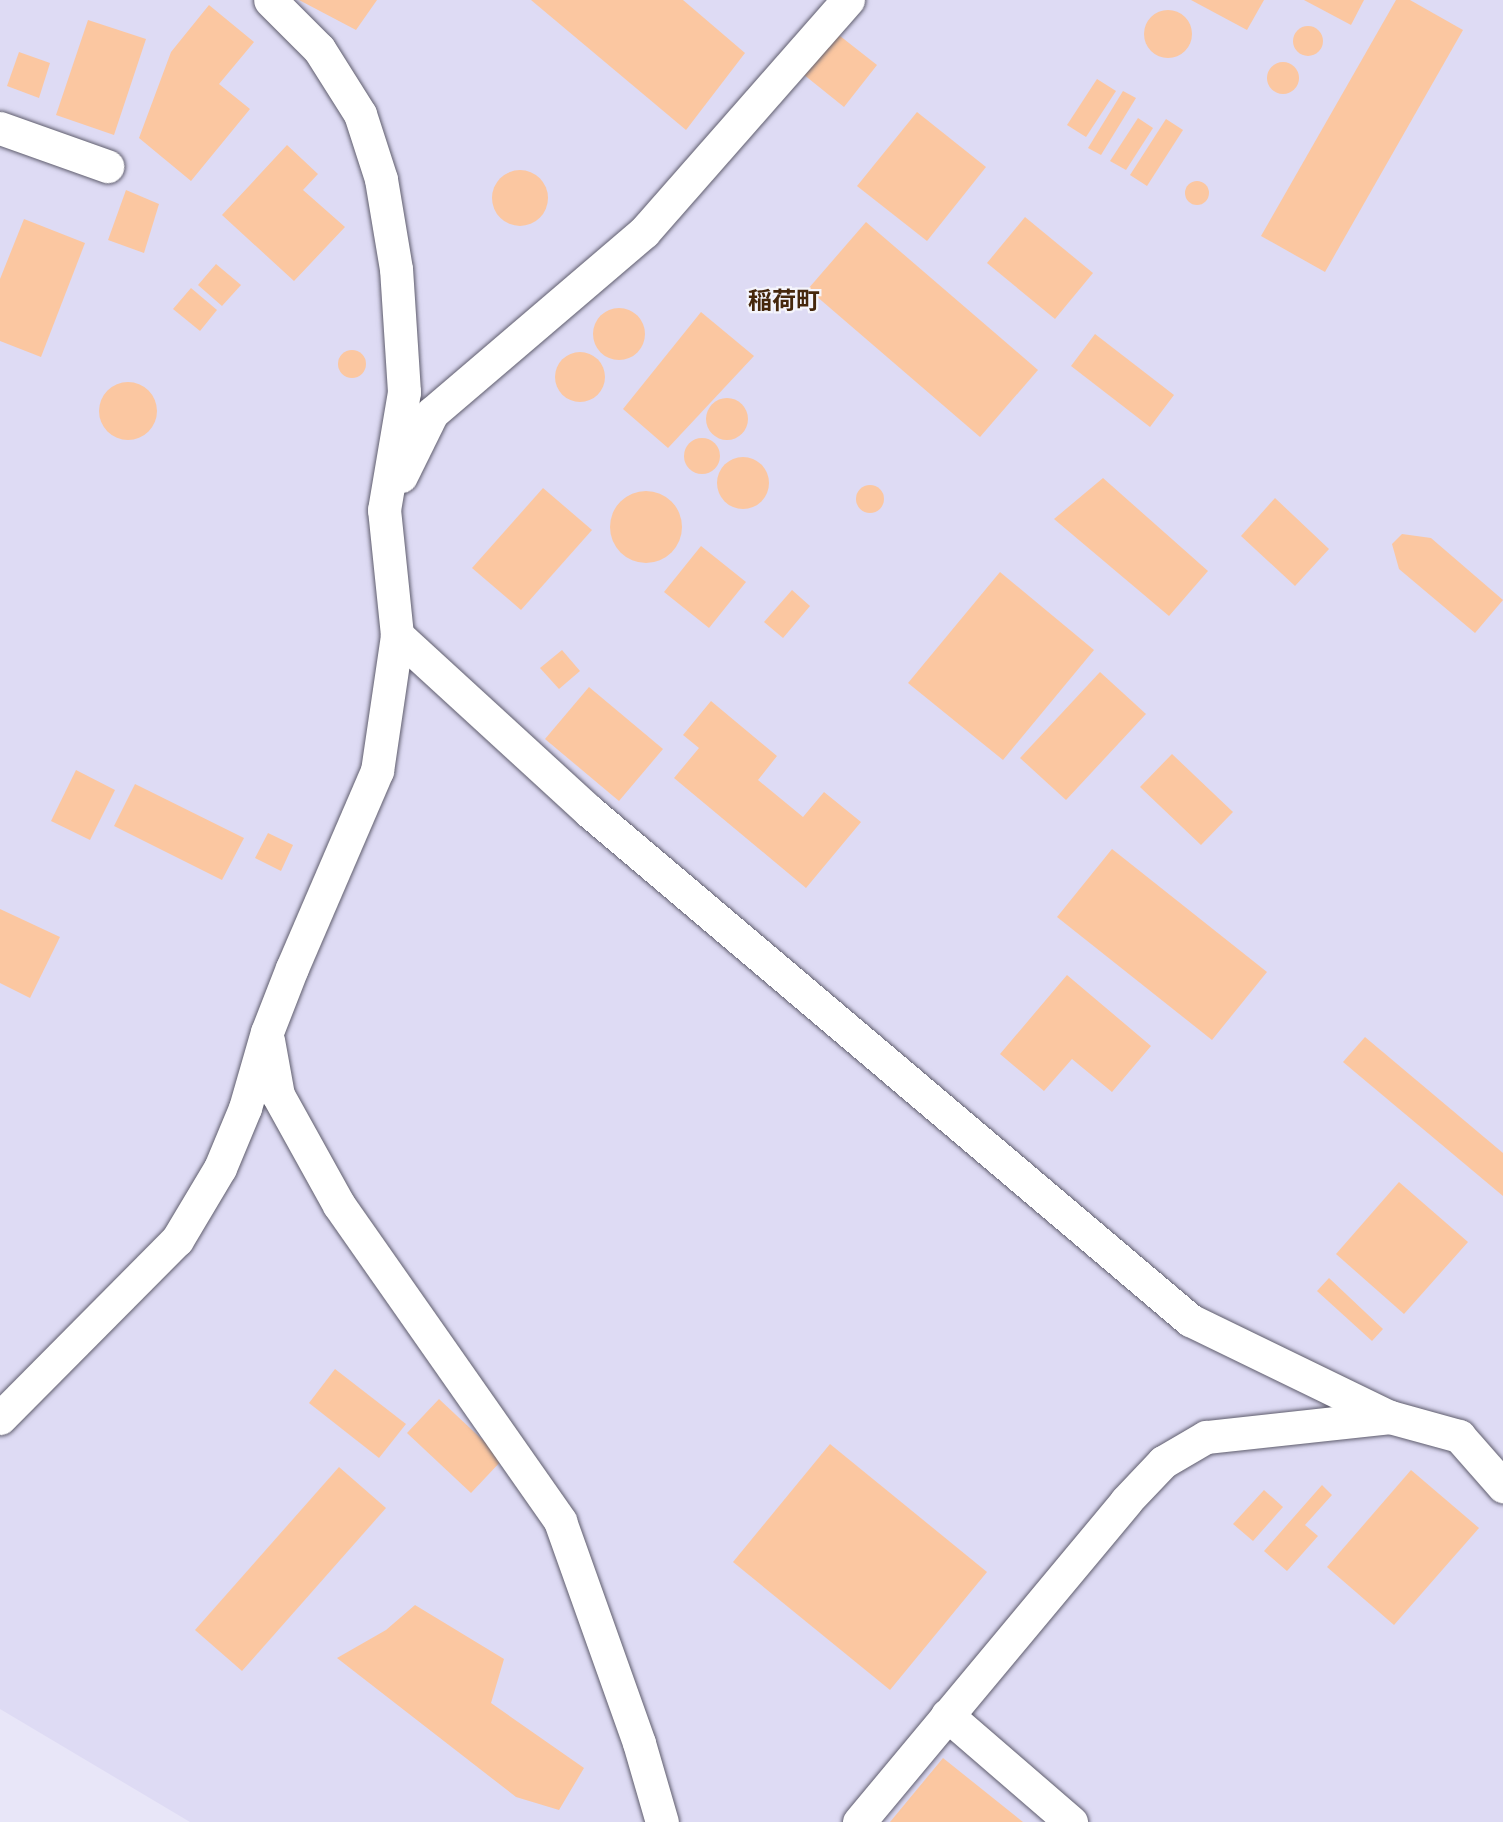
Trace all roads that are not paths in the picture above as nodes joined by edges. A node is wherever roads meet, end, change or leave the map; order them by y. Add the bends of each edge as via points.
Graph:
1 (270, 0) edge
2 (837, 12) edge
3 (0, 128) edge
4 (107, 166) dead end
5 (384, 510) junction
6 (397, 635) junction
7 (267, 1032) junction
8 (1390, 1417) junction
9 (0, 1418) edge
10 (1503, 1486) edge
11 (947, 1714) junction
12 (662, 1822) edge
13 (859, 1822) edge
14 (1071, 1822) edge

1 - 5 lane via 319,49 360,114 381,179 396,269 405,392
2 - 5 lane via 644,232 432,413
3 - 4 lane
5 - 6 lane
6 - 7 lane via 376,771
6 - 8 lane via 598,819 1190,1320
7 - 9 lane via 245,1108 220,1168 177,1240
7 - 12 lane via 278,1095 339,1205 560,1521
8 - 10 lane via 1460,1436
8 - 11 lane via 1206,1437 1163,1462
11 - 13 lane
11 - 14 lane

